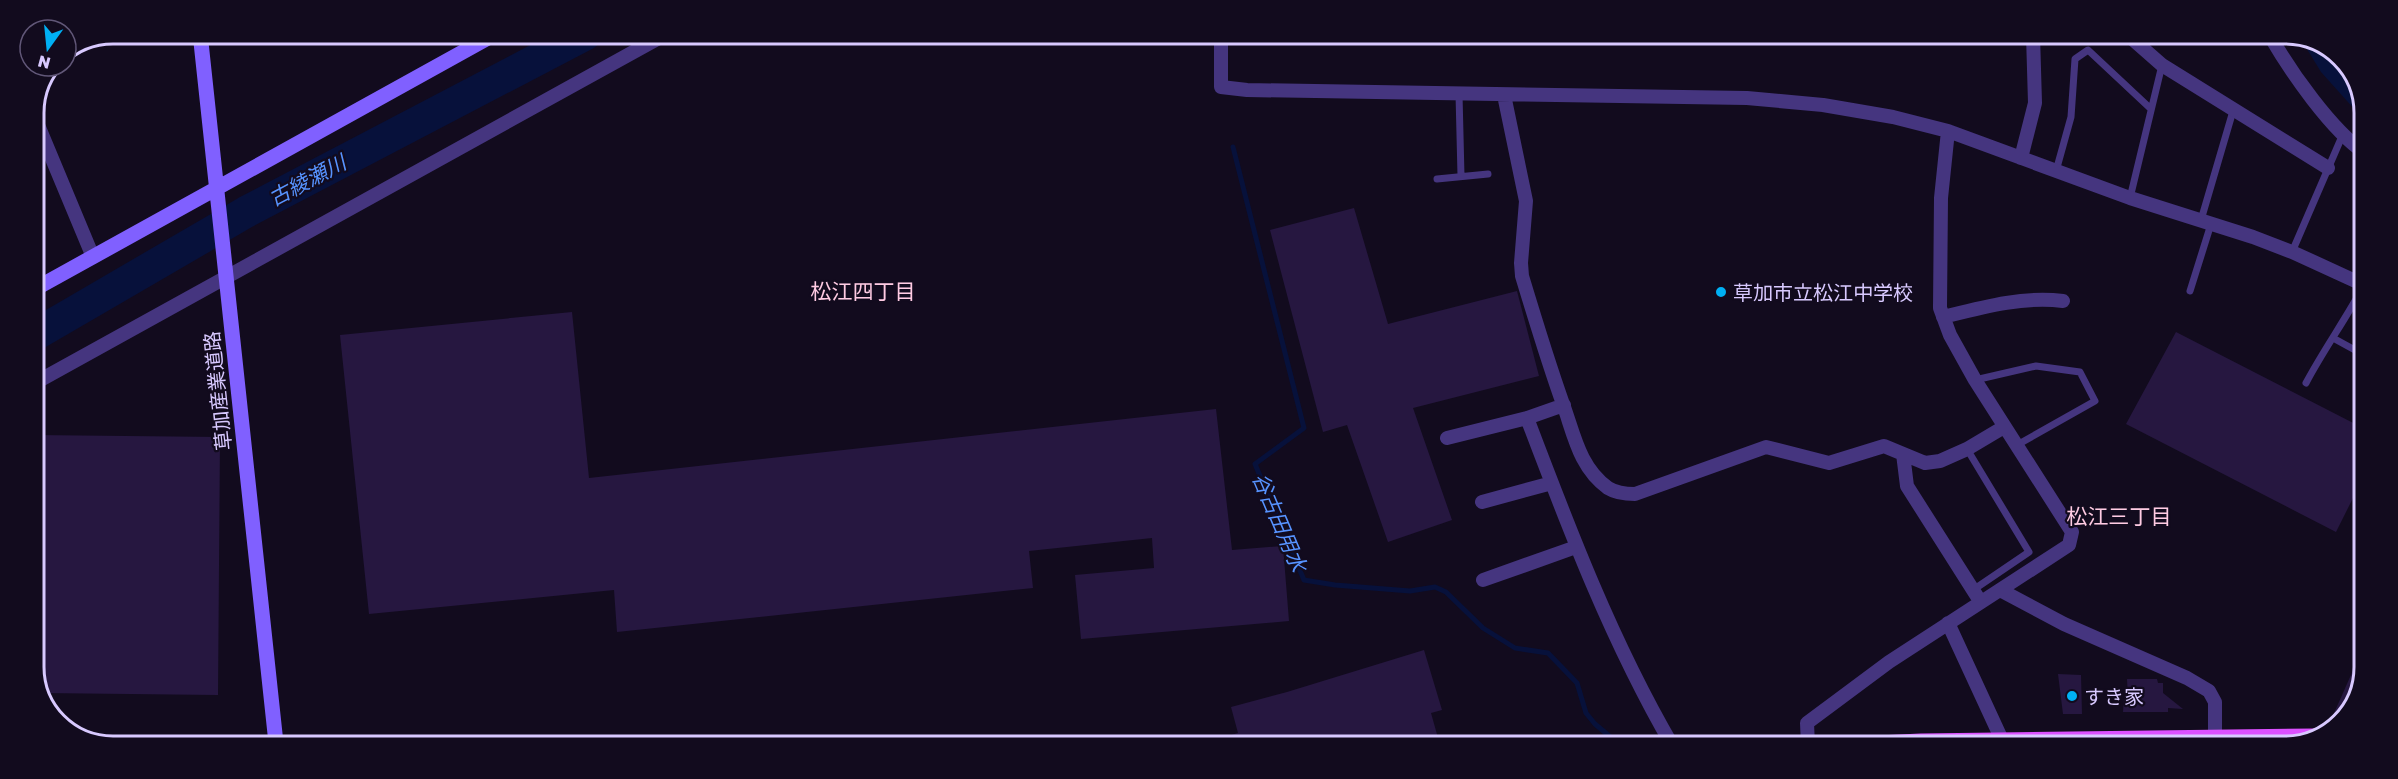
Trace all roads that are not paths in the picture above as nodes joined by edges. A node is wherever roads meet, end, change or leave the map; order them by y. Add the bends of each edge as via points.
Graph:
1 (201, 44) edge
2 (477, 44) edge
3 (648, 44) edge
4 (1221, 44) edge
5 (2033, 44) edge
6 (2138, 44) edge
7 (2275, 44) edge
8 (2162, 65) junction
9 (1459, 94) junction
10 (1504, 95) junction
11 (2151, 109) junction
12 (2233, 111) junction
13 (1948, 131) junction
14 (2343, 134) junction
15 (44, 139) edge
16 (2354, 144) edge
17 (2021, 158) junction
18 (2328, 168) junction
19 (2056, 171) junction
20 (1488, 174) dead end
21 (1461, 177) junction
22 (1437, 179) dead end
23 (217, 193) junction
24 (2130, 198) junction
25 (2206, 222) junction
26 (2292, 252) junction
27 (93, 257) junction
28 (225, 274) junction
29 (2354, 280) edge
30 (44, 284) edge
31 (2190, 291) dead end
32 (2063, 301) dead end
33 (2354, 302) edge
34 (1943, 317) junction
35 (2333, 338) junction
36 (2354, 350) edge
37 (44, 378) edge
38 (1975, 380) junction
39 (2306, 383) dead end
40 (1564, 405) junction
41 (1527, 418) junction
42 (2004, 427) junction
43 (1447, 438) dead end
44 (2017, 445) junction
45 (1967, 449) junction
46 (1903, 454) junction
47 (1552, 483) junction
48 (1482, 502) dead end
49 (1576, 547) junction
50 (1483, 580) dead end
51 (2002, 591) junction
52 (1977, 596) junction
53 (1948, 622) junction
54 (275, 736) edge
55 (1667, 736) edge
56 (1808, 736) edge
57 (2000, 736) edge
58 (2215, 736) edge

1 - 23 main road, 草加産業道路
2 - 23 main road
3 - 28 street
4 - 9 street via 1221,87
5 - 17 street via 2035,103
6 - 8 street
7 - 14 street via 2306,91
8 - 11 lane
8 - 12 street
9 - 10 street
9 - 21 lane
10 - 13 street via 1786,100 1893,117
10 - 40 street via 1526,201 1522,276
11 - 19 lane via 2088,50 2075,59 2071,117
11 - 24 lane
12 - 18 street
12 - 25 lane
13 - 17 street
13 - 34 street via 1941,198
14 - 16 street
14 - 18 lane
15 - 27 street
17 - 19 street
18 - 26 lane
19 - 24 street
20 - 21 lane
21 - 22 lane
23 - 27 main road
23 - 28 main road, 草加産業道路
24 - 25 street
25 - 26 street
25 - 31 lane
26 - 29 street
27 - 30 main road
28 - 37 street
28 - 54 main road, 草加産業道路
32 - 34 street via 2020,301
33 - 35 lane
34 - 38 street
35 - 36 lane
35 - 39 lane
38 - 42 street
38 - 44 lane via 2036,366 2080,372 2095,401
40 - 41 street
40 - 46 street via 1575,443 1590,470 1610,489 1622,494 1635,494 1766,447 1829,463 1884,447
41 - 43 street
41 - 47 street
42 - 44 street
42 - 45 street
44 - 51 street via 2072,532 2069,545
45 - 46 street via 1925,463
45 - 52 lane via 2029,552
46 - 52 street via 1907,486
47 - 48 street
47 - 49 street
49 - 50 street
49 - 55 street via 1626,658
51 - 52 street
51 - 58 street via 2209,691 2215,702
52 - 53 street
53 - 56 street via 1807,723
53 - 57 street

